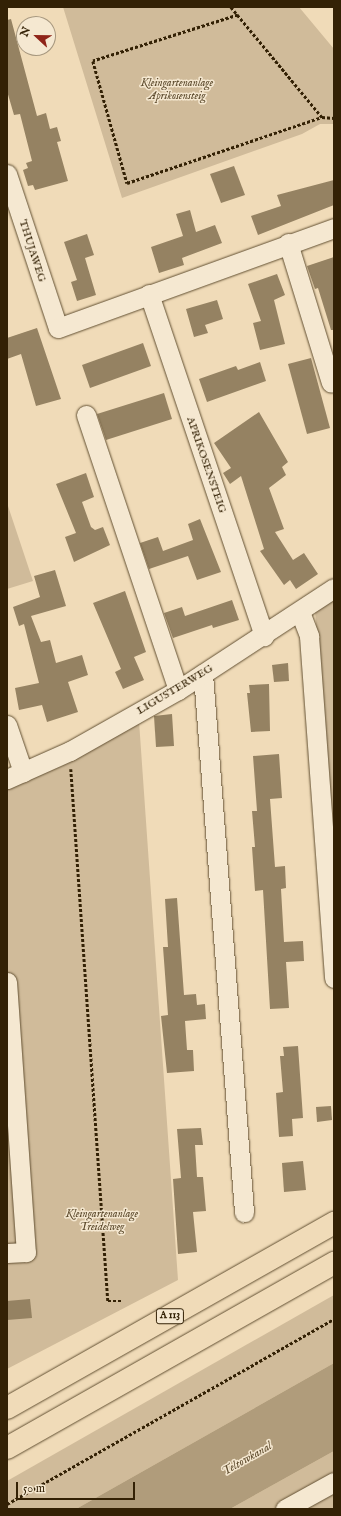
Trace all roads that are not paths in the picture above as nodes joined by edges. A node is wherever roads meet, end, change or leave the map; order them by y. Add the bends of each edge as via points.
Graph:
1 (7, 174) edge
2 (334, 228) edge
3 (288, 243) junction
4 (148, 294) junction
5 (331, 383) dead end
6 (86, 415) dead end
7 (334, 588) edge
8 (300, 612) junction
9 (264, 636) junction
10 (203, 674) junction
11 (178, 690) junction
12 (7, 724) edge
13 (15, 775) edge
14 (334, 978) edge
15 (7, 982) edge
16 (244, 1212) dead end
17 (334, 1223) edge
18 (7, 1253) edge
19 (334, 1263) edge
20 (7, 1408) edge
21 (7, 1448) edge
22 (334, 1482) edge
23 (285, 1509) edge

1 - 4 street, THUJAWEG via 58,328
2 - 3 street
3 - 4 street
3 - 5 street
4 - 9 street, APRIKOSENSTEIG
6 - 11 street
7 - 8 street, LIGUSTERWEG
8 - 9 street, LIGUSTERWEG
8 - 14 street via 309,636
9 - 10 street, LIGUSTERWEG
10 - 11 street, LIGUSTERWEG
10 - 16 street
11 - 13 street, LIGUSTERWEG via 70,751
12 - 13 street
15 - 18 street via 26,1252
17 - 20 highway, A 113
19 - 21 highway
22 - 23 street

